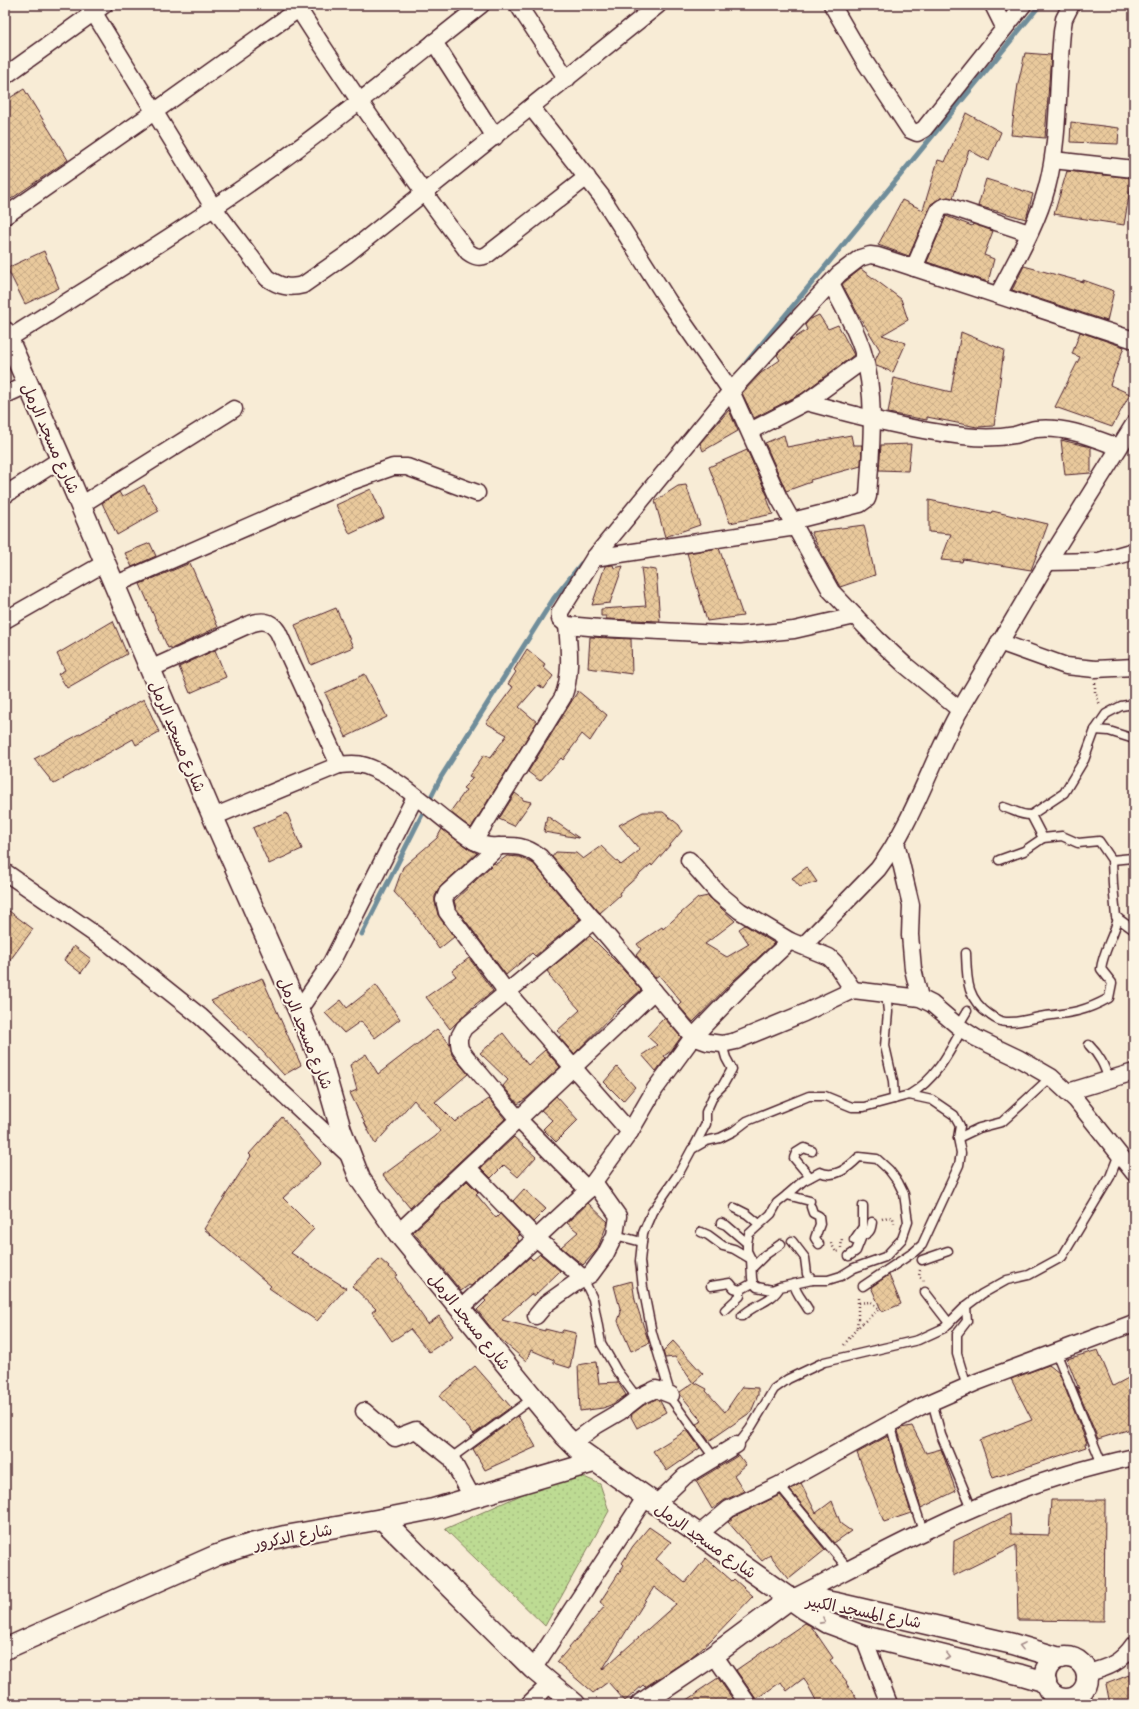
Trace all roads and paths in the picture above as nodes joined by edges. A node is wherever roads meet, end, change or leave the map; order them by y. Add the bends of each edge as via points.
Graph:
1 (481, 5) edge
2 (518, 5) edge
3 (658, 5) edge
4 (832, 5) edge
5 (993, 5) edge
6 (1023, 5) edge
7 (1071, 5) edge
8 (299, 6) edge
9 (95, 7) edge
10 (1004, 27) junction
11 (434, 42) junction
12 (5, 76) edge
13 (567, 78) junction
14 (359, 102) junction
15 (531, 107) junction
16 (154, 112) junction
17 (495, 137) junction
18 (1053, 160) junction
19 (1134, 169) edge
20 (587, 177) junction
21 (424, 194) junction
22 (213, 207) junction
23 (5, 216) edge
24 (1029, 233) junction
25 (914, 268) junction
26 (831, 283) junction
27 (998, 295) junction
28 (7, 336) edge
29 (1134, 340) edge
30 (865, 359) junction
31 (28, 385) junction
32 (731, 391) junction
33 (5, 395) edge
34 (806, 402) junction
35 (234, 409) dead end
36 (872, 420) junction
37 (1134, 424) edge
38 (750, 431) junction
39 (1118, 448) junction
40 (61, 459) junction
41 (478, 493) dead end
42 (5, 495) edge
43 (81, 506) junction
44 (794, 524) junction
45 (1134, 551) edge
46 (594, 558) junction
47 (1048, 562) junction
48 (105, 563) junction
49 (114, 585) junction
50 (855, 616) junction
51 (5, 620) edge
52 (568, 625) junction
53 (999, 642) junction
54 (1134, 667) edge
55 (150, 669) junction
56 (1095, 669) junction
57 (1134, 704) edge
58 (960, 710) junction
59 (1097, 728) junction
60 (1134, 739) edge
61 (338, 765) junction
62 (414, 797) junction
63 (1003, 807) dead end
64 (1031, 815) junction
65 (213, 817) junction
66 (1043, 838) junction
67 (474, 841) junction
68 (896, 842) junction
69 (500, 846) junction
70 (1133, 857) edge
71 (689, 860) dead end
72 (999, 860) dead end
73 (1112, 860) junction
74 (5, 872) edge
75 (1118, 918) junction
76 (594, 920) junction
77 (1134, 930) edge
78 (796, 943) junction
79 (966, 953) dead end
80 (853, 990) junction
81 (506, 991) junction
82 (654, 991) junction
83 (886, 993) junction
84 (920, 998) junction
85 (298, 1011) junction
86 (967, 1011) dead end
87 (960, 1028) junction
88 (693, 1037) junction
89 (722, 1044) junction
90 (1089, 1045) dead end
91 (572, 1068) junction
92 (1134, 1072) edge
93 (1051, 1077) junction
94 (1109, 1080) junction
95 (1068, 1092) junction
96 (909, 1095) junction
97 (894, 1099) junction
98 (518, 1119) junction
99 (630, 1132) junction
100 (958, 1138) junction
101 (692, 1149) junction
102 (812, 1151) dead end
103 (1119, 1154) junction
104 (350, 1156) junction
105 (468, 1168) junction
106 (1134, 1173) edge
107 (810, 1177) junction
108 (591, 1186) junction
109 (787, 1195) junction
110 (863, 1206) dead end
111 (735, 1208) dead end
112 (872, 1222) joint
113 (721, 1223) dead end
114 (759, 1224) junction
115 (701, 1232) dead end
116 (904, 1232) junction
117 (398, 1233) junction
118 (615, 1235) junction
119 (535, 1237) junction
120 (854, 1240) dead end
121 (792, 1241) dead end
122 (830, 1241) dead end
123 (642, 1242) junction
124 (747, 1243) junction
125 (781, 1244) dead end
126 (818, 1244) dead end
127 (841, 1251) dead end
128 (948, 1251) dead end
129 (849, 1256) dead end
130 (751, 1259) junction
131 (922, 1260) dead end
132 (752, 1268) junction
133 (583, 1278) junction
134 (812, 1280) junction
135 (753, 1283) junction
136 (794, 1284) junction
137 (711, 1286) dead end
138 (863, 1286) dead end
139 (780, 1287) junction
140 (740, 1290) junction
141 (925, 1292) dead end
142 (966, 1306) junction
143 (460, 1309) junction
144 (808, 1309) dead end
145 (725, 1310) dead end
146 (536, 1316) dead end
147 (742, 1316) dead end
148 (949, 1323) junction
149 (1134, 1323) edge
150 (857, 1328) junction
151 (1056, 1352) junction
152 (827, 1360) junction
153 (967, 1387) junction
154 (671, 1395) junction
155 (639, 1397) junction
156 (534, 1398) junction
157 (932, 1401) junction
158 (364, 1412) dead end
159 (890, 1423) junction
160 (573, 1443) junction
161 (736, 1445) joint
162 (1134, 1457) edge
163 (451, 1458) junction
164 (715, 1459) junction
165 (594, 1462) junction
166 (1102, 1464) junction
167 (779, 1484) junction
168 (472, 1497) junction
169 (650, 1501) junction
170 (972, 1509) junction
171 (382, 1520) junction
172 (924, 1531) junction
173 (699, 1534) junction
174 (849, 1570) junction
175 (791, 1598) junction
176 (863, 1636) junction
177 (1134, 1644) edge
178 (5, 1649) edge
179 (714, 1655) junction
180 (1060, 1658) junction
181 (534, 1669) junction
182 (550, 1684) junction
183 (1088, 1688) edge
184 (1055, 1695) edge
185 (529, 1704) edge
186 (575, 1704) edge
187 (641, 1704) edge
188 (748, 1704) edge
189 (889, 1704) edge

1 - 11 street
2 - 13 street
3 - 13 street
4 - 10 street via 865,62 910,130 917,132 924,129
5 - 10 street
6 - 10 street
7 - 18 street via 1064,19 1062,32
8 - 14 street
8 - 16 street
9 - 12 street
9 - 16 street
11 - 14 street
11 - 17 street
13 - 15 street
14 - 21 street
14 - 22 street via 271,168
15 - 17 street
15 - 20 street
16 - 22 street
16 - 23 street
17 - 21 street
18 - 19 street
18 - 24 street via 1044,199
20 - 21 street via 487,255 481,257 475,257 468,252
20 - 32 street
21 - 22 street via 346,255 303,285 295,287 275,284 267,278
22 - 28 street
24 - 25 street via 948,206 943,207 937,214
24 - 27 street
25 - 26 street via 870,255 850,264
25 - 27 street
26 - 30 street via 858,336
26 - 32 street
27 - 29 street
28 - 31 street, شارع مسجد الرمل
30 - 34 street
30 - 36 street via 871,391
31 - 33 street
31 - 40 street, شارع مسجد الرمل
32 - 38 street
32 - 46 street
34 - 36 street
34 - 38 street
35 - 43 street
36 - 39 street via 964,436 1015,435 1035,429 1072,431
36 - 44 street via 867,499 860,504
37 - 39 street
38 - 44 street via 779,498
39 - 47 street
40 - 42 street
40 - 43 street, شارع مسجد الرمل
41 - 49 street via 407,467 393,467 350,482
43 - 48 street, شارع مسجد الرمل
44 - 46 street
44 - 50 street via 831,591
45 - 47 street via 1099,561
46 - 52 street via 560,612 560,619
47 - 53 street
48 - 49 street, شارع مسجد الرمل
48 - 51 street
49 - 55 street, شارع مسجد الرمل
50 - 52 street via 794,630 740,635
50 - 58 street via 905,665
52 - 67 street via 569,673 563,697
53 - 56 street via 1066,666
53 - 58 street
54 - 56 street
55 - 61 street via 248,624 268,622 278,632
55 - 65 street, شارع مسجد الرمل
56 - 59 path via 1095,692 1101,707
57 - 59 lane via 1121,706 1106,714
58 - 68 street
59 - 60 lane
59 - 64 lane via 1084,760 1064,793
61 - 62 street via 353,763 365,766 394,781
61 - 65 street
62 - 67 street
62 - 85 street via 331,963
63 - 64 lane via 1020,815
64 - 66 lane
65 - 85 street, شارع مسجد الرمل
66 - 72 lane via 1024,851
66 - 73 lane via 1062,836 1078,843 1098,841
67 - 69 street via 486,846
68 - 78 street via 878,869
68 - 84 street via 911,904 913,969
69 - 76 street via 522,846 536,853
69 - 81 street via 447,892 444,900 447,912
70 - 73 lane
71 - 78 street via 718,893 740,911
73 - 75 lane
74 - 104 street via 112,946 201,1017
75 - 77 lane
75 - 79 lane via 1102,959 1101,969 1112,983 1109,998 1076,1013 1017,1022 1004,1022 990,1016 972,998 966,973
76 - 81 street
76 - 82 street
78 - 80 street via 832,960
78 - 88 street via 740,988
80 - 83 street
80 - 89 street via 804,1013 736,1041
81 - 91 street
81 - 98 street via 464,1028 459,1036 459,1042 460,1049 466,1057
82 - 88 street
82 - 91 street
83 - 84 street
83 - 97 lane via 888,1012 885,1046 893,1081
84 - 87 street via 932,1004
85 - 104 street, شارع مسجد الرمل via 322,1064
86 - 87 lane
87 - 93 street
87 - 96 lane via 936,1074 920,1089
88 - 89 street
88 - 99 street via 654,1089
89 - 101 lane via 732,1069 723,1086 714,1094 706,1112 706,1124
90 - 94 lane via 1099,1055
91 - 98 street
91 - 99 street
92 - 94 street
93 - 95 street
93 - 100 lane via 1002,1122 979,1128
94 - 95 street
95 - 103 street
96 - 97 lane
96 - 100 lane via 932,1100 954,1115 960,1126
97 - 101 lane via 864,1107 852,1107 825,1096 808,1096 747,1121 734,1131
98 - 105 street
98 - 108 street
99 - 108 street
100 - 138 lane via 961,1153 959,1165 922,1245
101 - 123 lane via 652,1212
102 - 107 lane via 804,1148 796,1153 794,1158
103 - 106 street
103 - 142 lane via 1110,1177 1062,1257 1029,1275 1007,1280
104 - 117 street, شارع مسجد الرمل via 360,1179
105 - 117 street
105 - 119 street
107 - 109 lane
107 - 116 lane via 820,1172 827,1175 836,1174 859,1157 876,1159 890,1170 904,1194 908,1222
108 - 118 street via 618,1216
108 - 119 street
109 - 114 lane
109 - 126 lane via 810,1204 813,1213 819,1216 820,1224 815,1238
110 - 120 lane via 863,1227
111 - 114 lane
112 - 116 path via 878,1218 893,1218 897,1229
112 - 129 lane via 869,1233 862,1236 856,1251
113 - 124 lane
114 - 124 lane via 750,1234
115 - 130 lane
116 - 134 lane via 902,1239 885,1257 854,1268 842,1276 828,1280
117 - 143 street, شارع مسجد الرمل
118 - 123 lane
118 - 133 street via 591,1274
119 - 133 street
119 - 143 street
121 - 134 lane via 804,1258 807,1274
122 - 127 path via 836,1252
123 - 154 lane via 640,1261 643,1287 652,1334
124 - 130 lane
125 - 132 lane
128 - 131 lane
130 - 132 lane
132 - 135 lane
133 - 146 street via 546,1304
133 - 155 lane via 592,1299 601,1343 617,1371
134 - 136 lane
135 - 139 lane via 757,1287 772,1290
135 - 140 lane
136 - 139 lane
136 - 144 lane via 796,1292
137 - 140 lane via 730,1283
139 - 147 lane via 776,1295
140 - 145 lane via 740,1296
141 - 148 lane
142 - 148 lane
142 - 153 lane via 967,1321 958,1334 958,1354
143 - 156 street, شارع مسجد الرمل
148 - 152 lane via 918,1340
149 - 151 street
150 - 150 path via 858,1303 871,1302 879,1309
150 - 152 path via 845,1344
151 - 153 street
151 - 166 lane
152 - 161 lane via 788,1379 774,1389 750,1429
153 - 157 street
154 - 155 street via 656,1389
154 - 164 lane via 688,1424
155 - 160 street via 621,1412 597,1425
156 - 160 street, شارع مسجد الرمل
156 - 163 lane
157 - 159 street
157 - 170 lane via 941,1435
158 - 163 street via 395,1438 416,1430
159 - 167 street
159 - 172 lane
160 - 165 street, شارع مسجد الرمل
161 - 164 street
162 - 166 street
163 - 168 street
164 - 169 street via 685,1476
165 - 168 street, شارع الدكرور
165 - 169 street, شارع مسجد الرمل
166 - 170 street via 1043,1482
167 - 173 street via 729,1509
167 - 174 lane
168 - 171 street, شارع الدكرور
169 - 173 street, شارع مسجد الرمل
169 - 181 street
170 - 172 street
171 - 178 street, شارع الدكرور via 285,1536 217,1555
171 - 181 street
172 - 174 street
173 - 175 street, شارع مسجد الرمل
174 - 175 street
175 -> 176 street, شارع المسجد الكبير via 828,1624
175 - 179 street
180 -> 175 street, شارع المسجد الكبير via 1013,1644 836,1603 811,1598
176 -> 184 street, شارع المسجد الكبير via 1018,1674
176 - 189 street
177 - 183 street
179 - 187 street
179 - 188 street
180 - 183 street via 1076,1659 1084,1667
180 - 184 street via 1048,1668 1046,1675
181 - 182 street
182 - 185 street
182 - 186 street
183 - 184 street via 1069,1699

